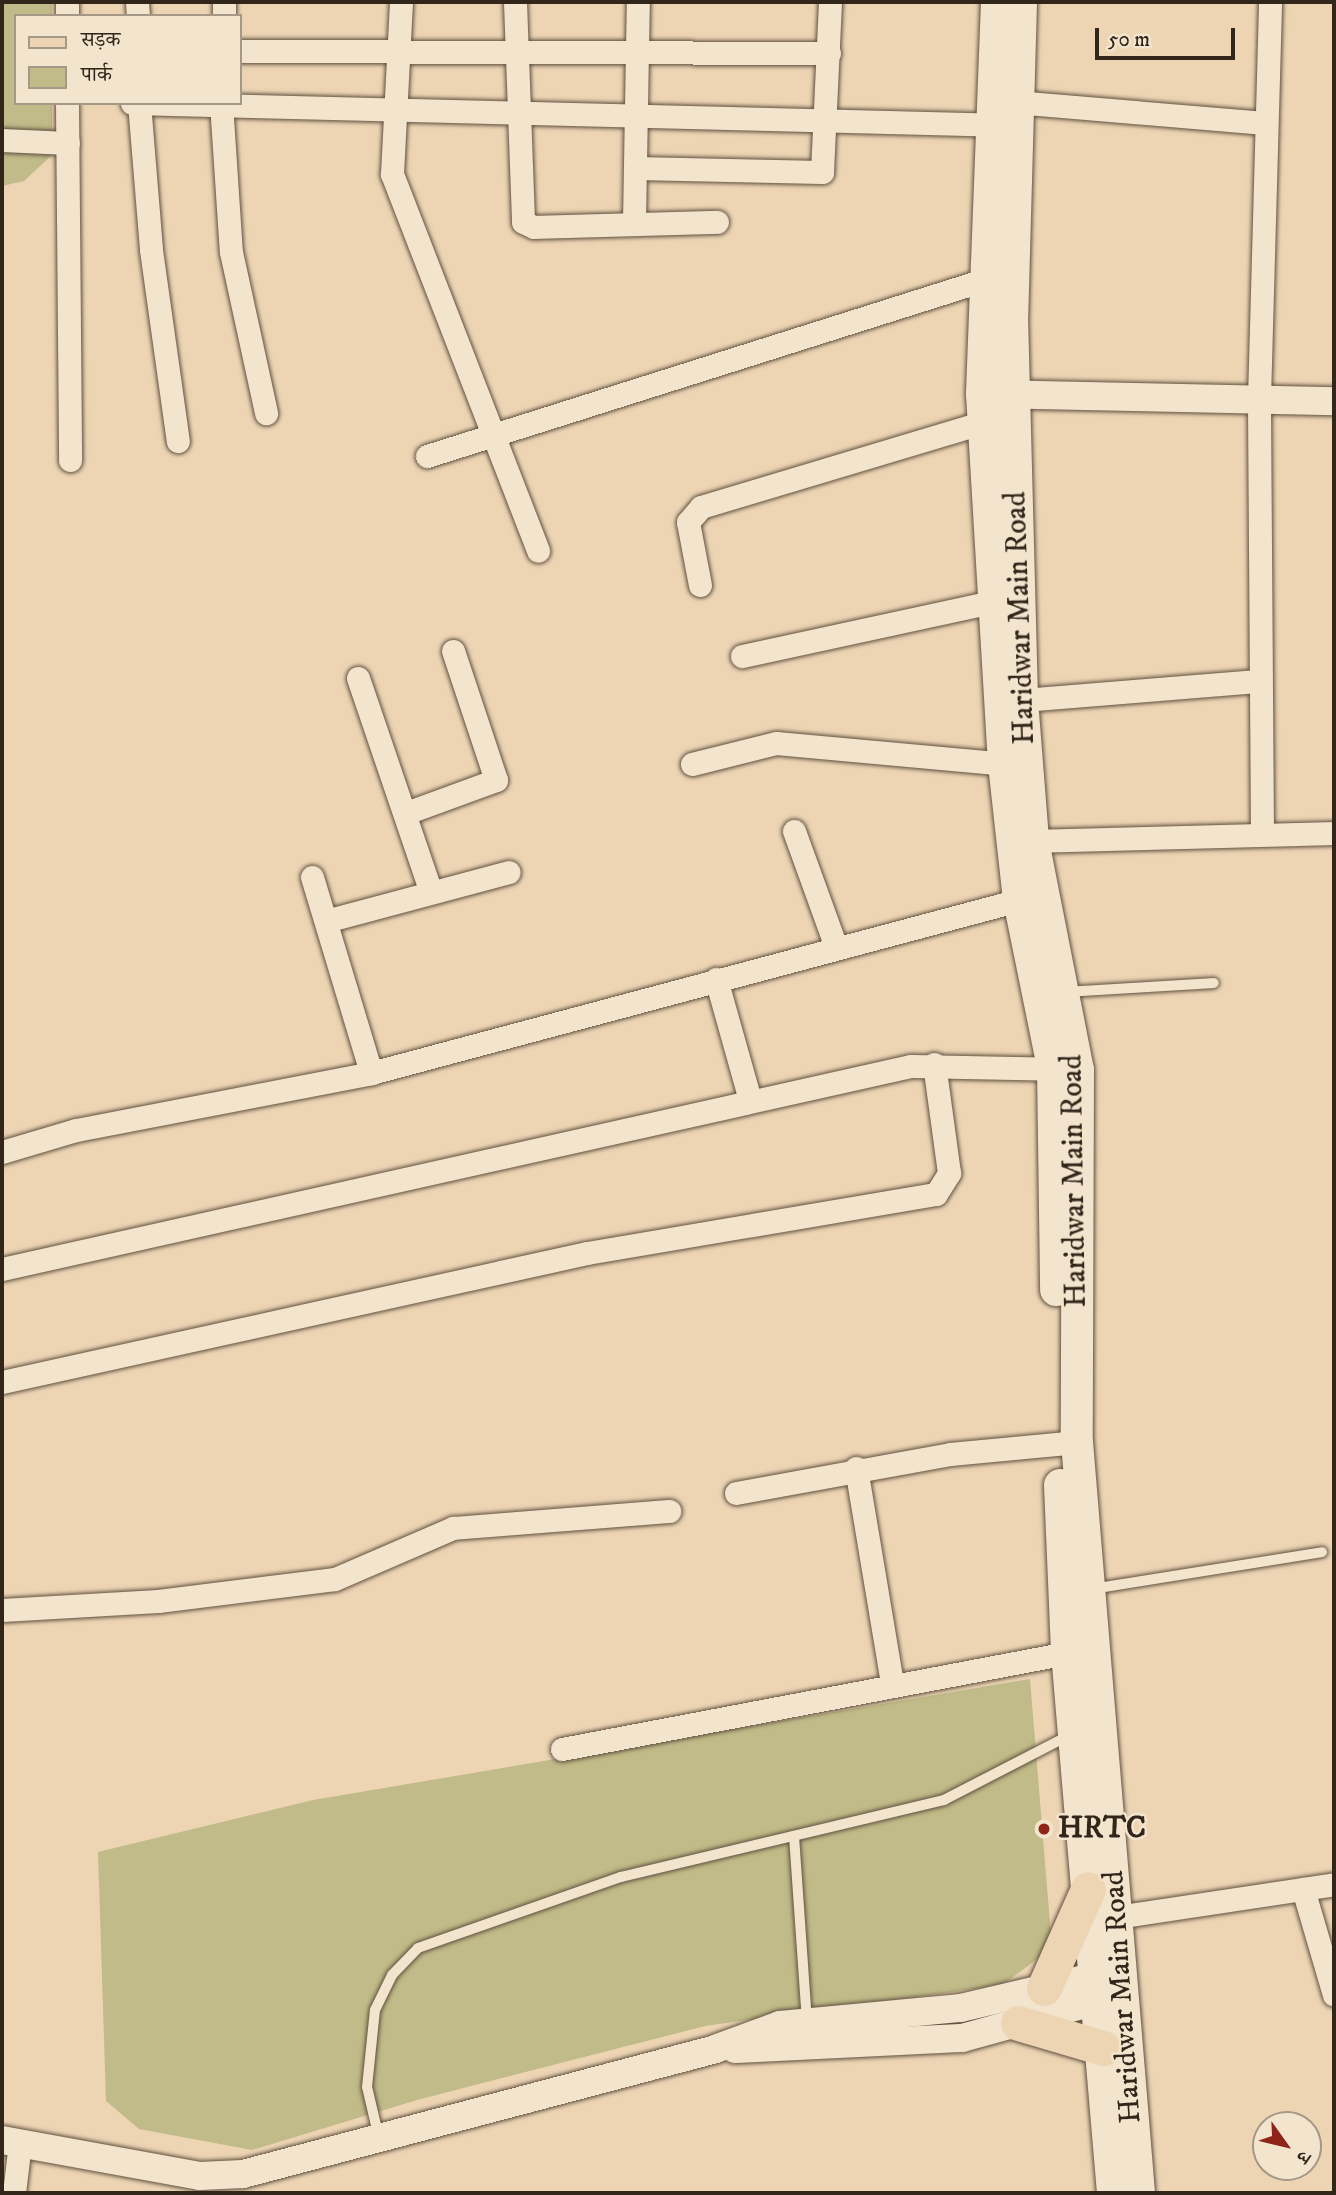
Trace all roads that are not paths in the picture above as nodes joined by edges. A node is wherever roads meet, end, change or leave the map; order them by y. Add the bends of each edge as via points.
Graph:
1 (401, 2) edge
2 (515, 2) edge
3 (638, 2) edge
4 (830, 2) edge
5 (997, 2) edge
6 (1021, 2) edge
7 (1269, 2) edge
8 (400, 48) junction
9 (515, 49) junction
10 (242, 51) edge
11 (636, 52) junction
12 (829, 53) junction
13 (67, 105) edge
14 (139, 105) edge
15 (166, 105) edge
16 (221, 107) edge
17 (397, 109) junction
18 (516, 112) junction
19 (1006, 113) junction
20 (637, 114) junction
21 (827, 120) junction
22 (1265, 122) junction
23 (2, 139) edge
24 (68, 143) junction
25 (635, 168) junction
26 (634, 222) junction
27 (717, 222) dead end
28 (984, 280) junction
29 (1259, 399) junction
30 (1334, 401) edge
31 (993, 403) junction
32 (266, 413) dead end
33 (494, 436) junction
34 (178, 441) dead end
35 (427, 456) dead end
36 (70, 460) dead end
37 (538, 551) dead end
38 (700, 585) dead end
39 (992, 602) junction
40 (453, 651) dead end
41 (742, 656) dead end
42 (358, 678) dead end
43 (1258, 681) junction
44 (1022, 700) junction
45 (692, 764) dead end
46 (1016, 765) junction
47 (406, 813) junction
48 (794, 831) dead end
49 (1334, 833) edge
50 (1262, 834) junction
51 (1033, 841) junction
52 (509, 872) dead end
53 (312, 877) dead end
54 (430, 890) junction
55 (1019, 900) junction
56 (326, 921) junction
57 (836, 947) junction
58 (716, 979) junction
59 (1214, 983) dead end
60 (1063, 992) junction
61 (934, 1064) junction
62 (1065, 1068) junction
63 (371, 1073) junction
64 (750, 1100) junction
65 (2, 1152) edge
66 (2, 1269) edge
67 (2, 1382) edge
68 (1068, 1443) junction
69 (856, 1468) junction
70 (736, 1493) dead end
71 (669, 1511) dead end
72 (1322, 1552) dead end
73 (1089, 1589) junction
74 (2, 1610) edge
75 (1068, 1653) junction
76 (892, 1684) junction
77 (1074, 1732) junction
78 (562, 1749) dead end
79 (794, 1836) junction
80 (1334, 1884) edge
81 (1088, 1889) junction
82 (1303, 1889) junction
83 (1117, 1917) junction
84 (1110, 1984) junction
85 (1044, 1988) junction
86 (1334, 1995) edge
87 (807, 2022) junction
88 (1018, 2023) junction
89 (1103, 2048) junction
90 (715, 2049) junction
91 (379, 2137) junction
92 (11, 2142) edge
93 (14, 2193) edge
94 (1113, 2193) edge
95 (1139, 2193) edge

1 - 8 street
2 - 9 street
3 - 11 street
4 - 12 street
5 - 19 main road, Haridwar Main Road
6 - 19 main road, Haridwar Main Road
7 - 22 street
8 - 9 street
8 - 10 street
8 - 17 street
9 - 11 street
9 - 18 street
11 - 12 street
11 - 20 street
12 - 21 street
13 - 24 street
14 - 34 street via 151,250
15 - 16 street
16 - 17 street
16 - 32 street via 231,252
17 - 18 street
17 - 33 street via 392,174 402,211
18 - 20 street
18 - 26 street via 523,222 534,227
19 - 21 street
19 - 22 street
19 - 28 main road, Haridwar Main Road
19 - 31 main road, Haridwar Main Road
20 - 21 street
20 - 25 street
21 - 25 street via 825,166 816,175
22 - 29 street
23 - 24 street
24 - 36 street
25 - 26 street
26 - 27 street
28 - 31 main road, Haridwar Main Road
28 - 33 street
29 - 30 street
29 - 31 street
29 - 43 street
31 - 38 street via 701,507 688,522
31 - 39 main road, Haridwar Main Road
31 - 44 main road, Haridwar Main Road
33 - 35 street
33 - 37 street
39 - 41 street
39 - 46 main road, Haridwar Main Road
40 - 47 street via 496,780
42 - 47 street
43 - 44 street
43 - 50 street
44 - 46 main road, Haridwar Main Road
45 - 46 street via 776,743
46 - 51 main road, Haridwar Main Road
46 - 55 main road, Haridwar Main Road
47 - 54 street
48 - 57 street
49 - 50 street
50 - 51 street
51 - 60 main road, Haridwar Main Road
52 - 54 street
53 - 56 street
54 - 56 street
55 - 57 street
55 - 62 main road, Haridwar Main Road
56 - 63 street
57 - 58 street
58 - 63 street
58 - 64 street
59 - 60 lane
60 - 62 main road, Haridwar Main Road
61 - 62 street
61 - 64 street
61 - 67 street via 949,1174 936,1194 587,1253
62 - 68 main road, Haridwar Main Road
63 - 65 street via 76,1130
64 - 66 street
68 - 69 street
68 - 73 main road, Haridwar Main Road
68 - 75 main road, Haridwar Main Road
69 - 70 street
69 - 76 street
71 - 74 street via 453,1528 335,1579 158,1601
72 - 73 lane
73 - 83 main road, Haridwar Main Road
75 - 76 street
75 - 77 main road, Haridwar Main Road
76 - 78 street
77 - 79 lane via 944,1800
77 - 81 main road, Haridwar Main Road
79 - 87 lane
79 - 91 lane via 621,1877 418,1948 392,1975 375,2010 367,2087
80 - 82 street
81 - 84 main road, Haridwar Main Road
81 - 85 main road
82 - 83 street
82 - 86 street
83 - 84 main road, Haridwar Main Road
84 - 85 street
84 - 88 street
84 - 89 main road, Haridwar Main Road
84 - 95 main road, Haridwar Main Road
85 - 87 street via 961,2008
87 - 90 street via 780,2025
88 - 89 main road
88 - 90 street via 962,2038
89 - 94 main road, Haridwar Main Road
90 - 91 street
91 - 92 street via 243,2174 200,2176
92 - 93 street

